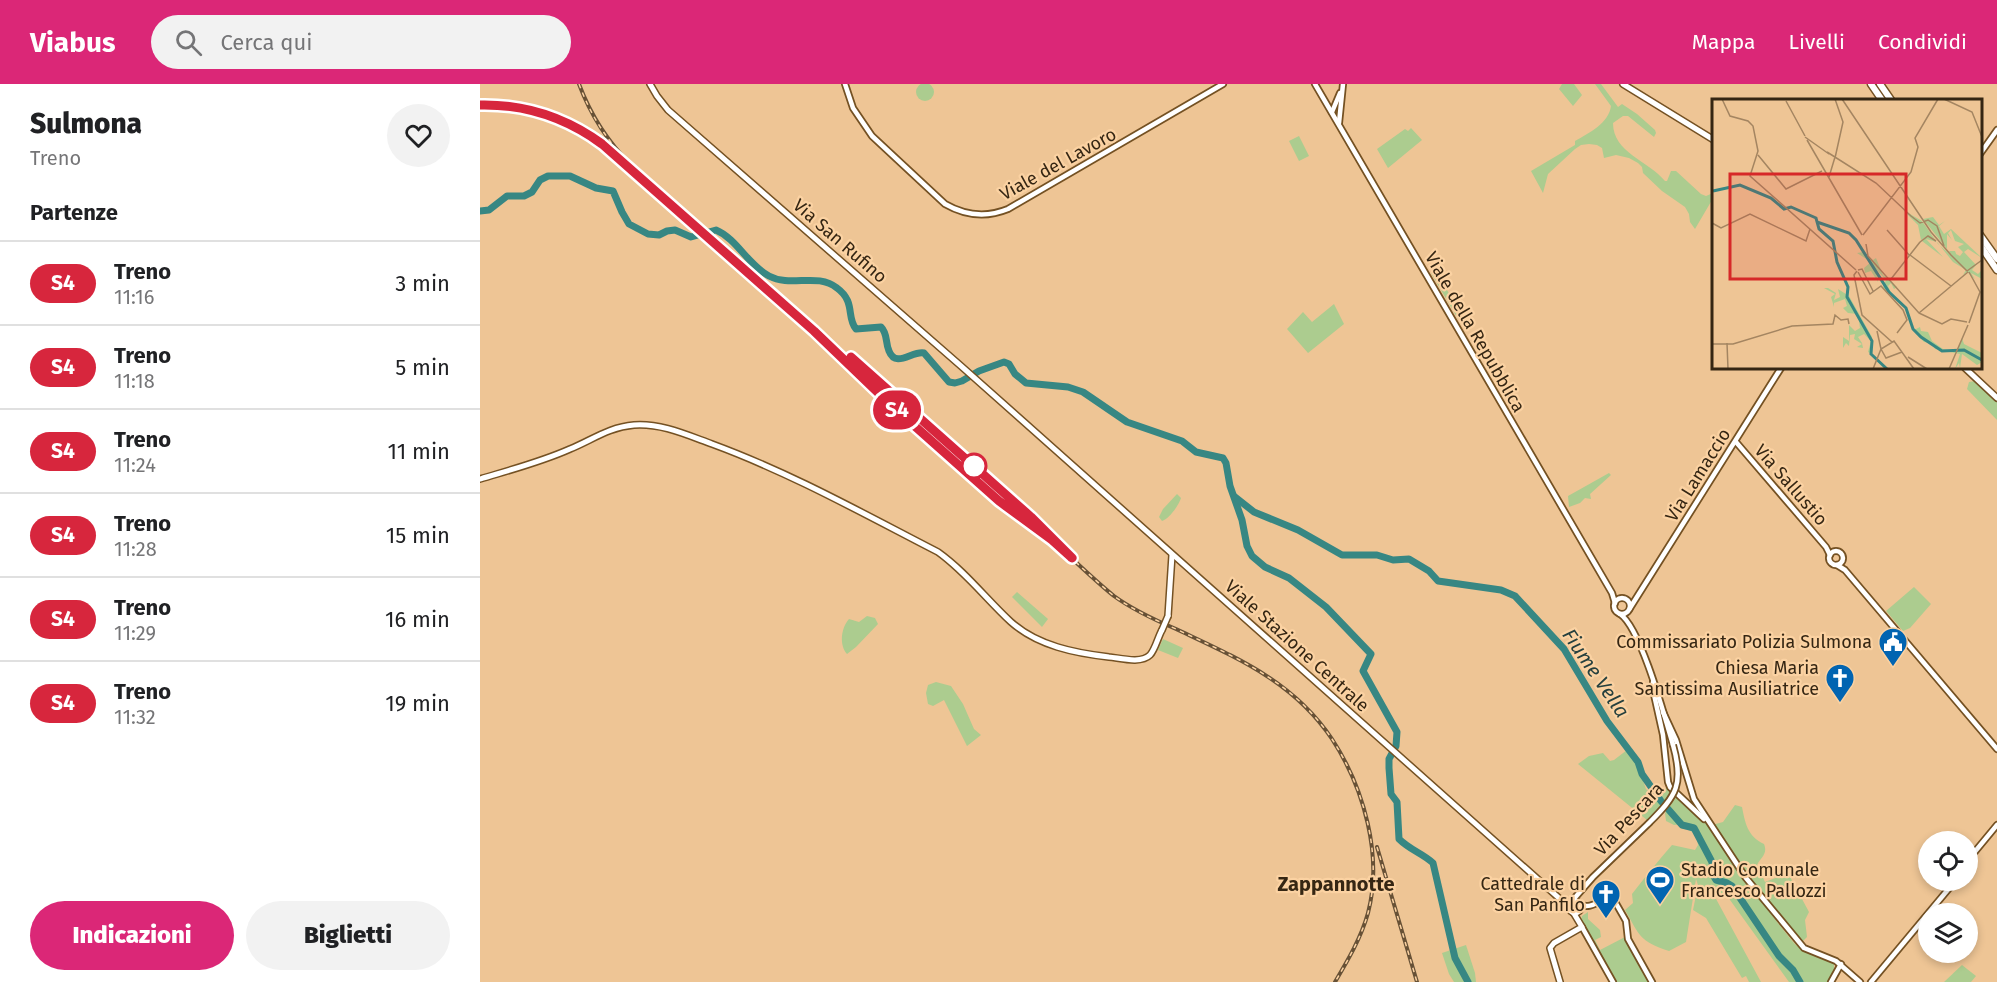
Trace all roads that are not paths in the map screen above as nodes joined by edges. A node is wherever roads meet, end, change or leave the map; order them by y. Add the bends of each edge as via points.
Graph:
1 (650, 84) edge
2 (845, 84) edge
3 (1223, 84) edge
4 (1315, 84) edge
5 (1343, 84) edge
6 (1623, 84) edge
7 (1871, 84) edge
8 (1880, 84) edge
9 (1341, 92) junction
10 (1323, 98) junction
11 (1336, 99) junction
12 (1881, 99) edge
13 (1890, 99) edge
14 (1340, 105) junction
15 (1332, 112) junction
16 (1339, 125) junction
17 (1997, 130) edge
18 (1712, 139) edge
19 (1982, 151) edge
20 (1982, 238) edge
21 (1982, 248) edge
22 (1997, 259) edge
23 (1997, 270) edge
24 (1780, 369) edge
25 (1966, 369) edge
26 (1997, 398) edge
27 (1016, 416) joint
28 (1736, 442) junction
29 (480, 479) edge
30 (1832, 553) junction
31 (1172, 555) junction
32 (1843, 559) junction
33 (1837, 565) junction
34 (1845, 570) junction
35 (1612, 593) junction
36 (1635, 596) junction
37 (1623, 599) junction
38 (1615, 603) junction
39 (1629, 609) junction
40 (1620, 614) junction
41 (1629, 622) junction
42 (1653, 682) junction
43 (1663, 712) junction
44 (1997, 748) edge
45 (1710, 824) junction
46 (1997, 825) edge
47 (1978, 848) edge
48 (1947, 891) edge
49 (1575, 906) junction
50 (1580, 925) junction
51 (1840, 964) junction
52 (1560, 982) edge
53 (1612, 982) edge
54 (1652, 982) edge
55 (1831, 982) edge
56 (1860, 982) edge
57 (1871, 982) edge

1 - 27 main road, Via San Rufino via 668,110
2 - 3 street, Viale del Lavoro via 852,108 884,149 945,204 978,215 1008,209
4 - 10 street, Viale della Repubblica
5 - 9 street
6 - 18 main road
7 - 12 highway
8 - 13 highway
9 - 11 street
9 - 14 street
10 - 11 street
10 - 15 street, Viale della Repubblica
11 - 15 street
14 - 15 street
14 - 16 street
15 - 16 street, Viale della Repubblica
16 - 35 street, Viale della Repubblica
17 - 19 street
20 - 22 highway
21 - 23 highway
24 - 28 street, Via Lamaccio
25 - 26 main road
27 - 31 main road, Viale Stazione Centrale
28 - 30 street, Via Sallustio
28 - 36 street, Via Lamaccio
29 - 31 main road, bridge via 552,456 614,428 653,425 674,430 779,470 938,552 1013,623 1037,638 1077,654 1122,658 1150,655 1168,616
30 - 32 street via 1841,553
30 - 33 street via 1830,561
31 - 49 main road, Viale Stazione Centrale via 1560,897
32 - 33 street
32 - 34 street
33 - 34 street
34 - 44 street
35 - 37 street, Viale della Repubblica
35 - 38 street, Viale della Repubblica
36 - 37 street
36 - 39 street, Via Lamaccio
37 - 38 street
37 - 39 street
38 - 40 street
39 - 40 street
39 - 41 street, Via Pescara
40 - 41 street, Via Pescara
41 - 42 street, Via Pescara
42 - 43 street, Via Pescara
42 - 45 street via 1669,785
43 - 45 street via 1676,740 1691,793
43 - 49 street, Via Pescara, bridge via 1679,771 1677,789 1670,801 1580,891
45 - 51 street via 1746,878 1797,941 1809,951
46 - 47 street
48 - 57 street
49 - 50 main road
49 - 54 street via 1589,907 1613,899
50 - 52 main road via 1551,946
50 - 53 street
51 - 55 street
51 - 56 street

